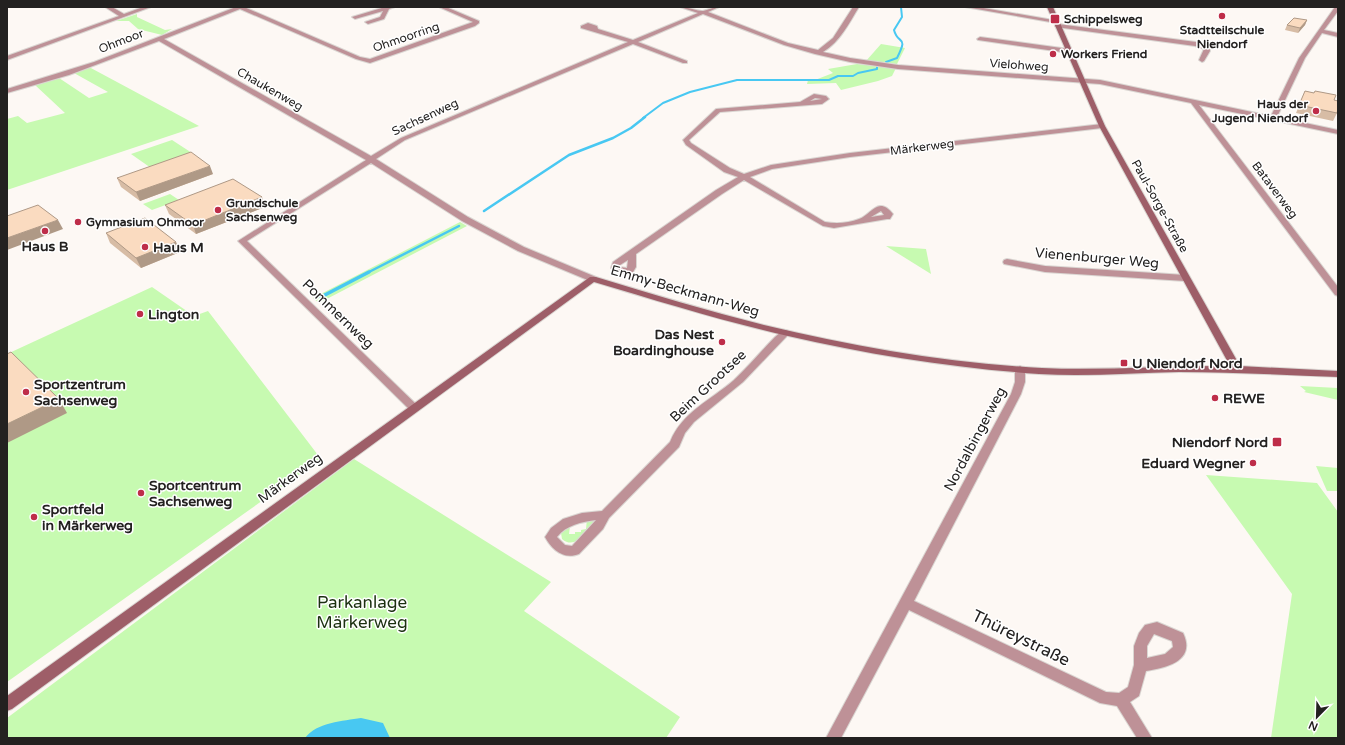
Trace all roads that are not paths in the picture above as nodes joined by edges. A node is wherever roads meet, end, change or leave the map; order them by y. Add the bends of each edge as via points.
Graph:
1 (108, 7) edge
2 (148, 7) edge
3 (241, 7) edge
4 (442, 7) edge
5 (683, 7) edge
6 (716, 7) edge
7 (856, 7) edge
8 (968, 7) edge
9 (1050, 7) edge
10 (1338, 7) edge
11 (389, 8) edge
12 (373, 12) junction
13 (702, 12) junction
14 (384, 14) junction
15 (124, 16) junction
16 (355, 17) dead end
17 (368, 22) dead end
18 (1057, 23) junction
19 (596, 30) dead end
20 (1320, 31) junction
21 (1338, 35) edge
22 (980, 38) dead end
23 (159, 39) junction
24 (632, 42) junction
25 (1068, 51) junction
26 (817, 53) junction
27 (7, 58) edge
28 (1202, 60) dead end
29 (685, 62) dead end
30 (1081, 81) junction
31 (7, 91) edge
32 (1192, 101) junction
33 (802, 104) dead end
34 (1273, 118) junction
35 (1102, 126) junction
36 (1338, 132) edge
37 (370, 159) junction
38 (744, 177) junction
39 (865, 220) dead end
40 (242, 241) joint
41 (632, 254) dead end
42 (1007, 262) dead end
43 (593, 278) junction
44 (1185, 278) junction
45 (1338, 293) edge
46 (785, 333) junction
47 (1020, 369) junction
48 (1237, 370) junction
49 (1338, 374) edge
50 (414, 408) junction
51 (605, 516) dead end
52 (906, 603) junction
53 (1141, 665) dead end
54 (1121, 700) junction
55 (7, 704) edge
56 (833, 738) edge
57 (1145, 738) edge

1 - 15 street
2 - 15 street
3 - 4 street, Ohmoorring via 358,58 370,60 398,53 476,22
3 - 23 street, Ohmoor
5 - 13 street
6 - 13 street, Sachsenweg
7 - 26 street via 835,39 827,48
8 - 18 street
9 - 18 street, Paul-Sorge-Straße
10 - 20 street
11 - 12 street
11 - 14 street
12 - 14 street
12 - 16 street
13 - 24 street, Sachsenweg
13 - 26 street, Vielohweg
14 - 17 street, Ohmoorring via 382,18
15 - 27 street
18 - 25 street, Paul-Sorge-Straße
18 - 28 street via 1201,45 1207,48
19 - 24 street
20 - 21 street
20 - 34 street via 1302,58
22 - 25 street
23 - 31 street, Ohmoor via 50,79
23 - 37 street, Chaukenweg
24 - 29 street
24 - 37 street, Sachsenweg via 416,133
25 - 30 street, Paul-Sorge-Straße
26 - 30 street, Vielohweg via 894,66
30 - 32 street, Vielohweg via 1100,82
30 - 35 street, Paul-Sorge-Straße
32 - 34 street, Vielohweg
32 - 45 street, Bataverweg
33 - 38 street via 718,110 688,137 688,144 727,170
34 - 36 street, Vielohweg
35 - 38 street, Märkerweg via 784,164
35 - 44 street, Paul-Sorge-Straße
37 - 40 street, Sachsenweg
37 - 43 street, Emmy-Beckmann-Weg via 466,219 521,248
38 - 39 street via 823,224 834,226
38 - 41 street, Märkerweg
40 - 50 street, Pommernweg
42 - 44 street, Vienenburger Weg via 1045,269
43 - 46 street, Emmy-Beckmann-Weg via 718,316
43 - 50 street, Märkerweg
44 - 48 street, Paul-Sorge-Straße
46 - 47 street, Emmy-Beckmann-Weg via 894,354
46 - 51 street, Beim Grootsee via 733,387 713,400 682,428 675,444
47 - 48 street via 1088,372
47 - 52 street, Nordalbingerweg via 1020,382 1016,394
48 - 49 street
50 - 55 street, Märkerweg
52 - 54 street, Thüreystraße via 1085,690 1105,698
52 - 56 street, Nordalbingerweg
53 - 54 street via 1134,691
54 - 57 street

